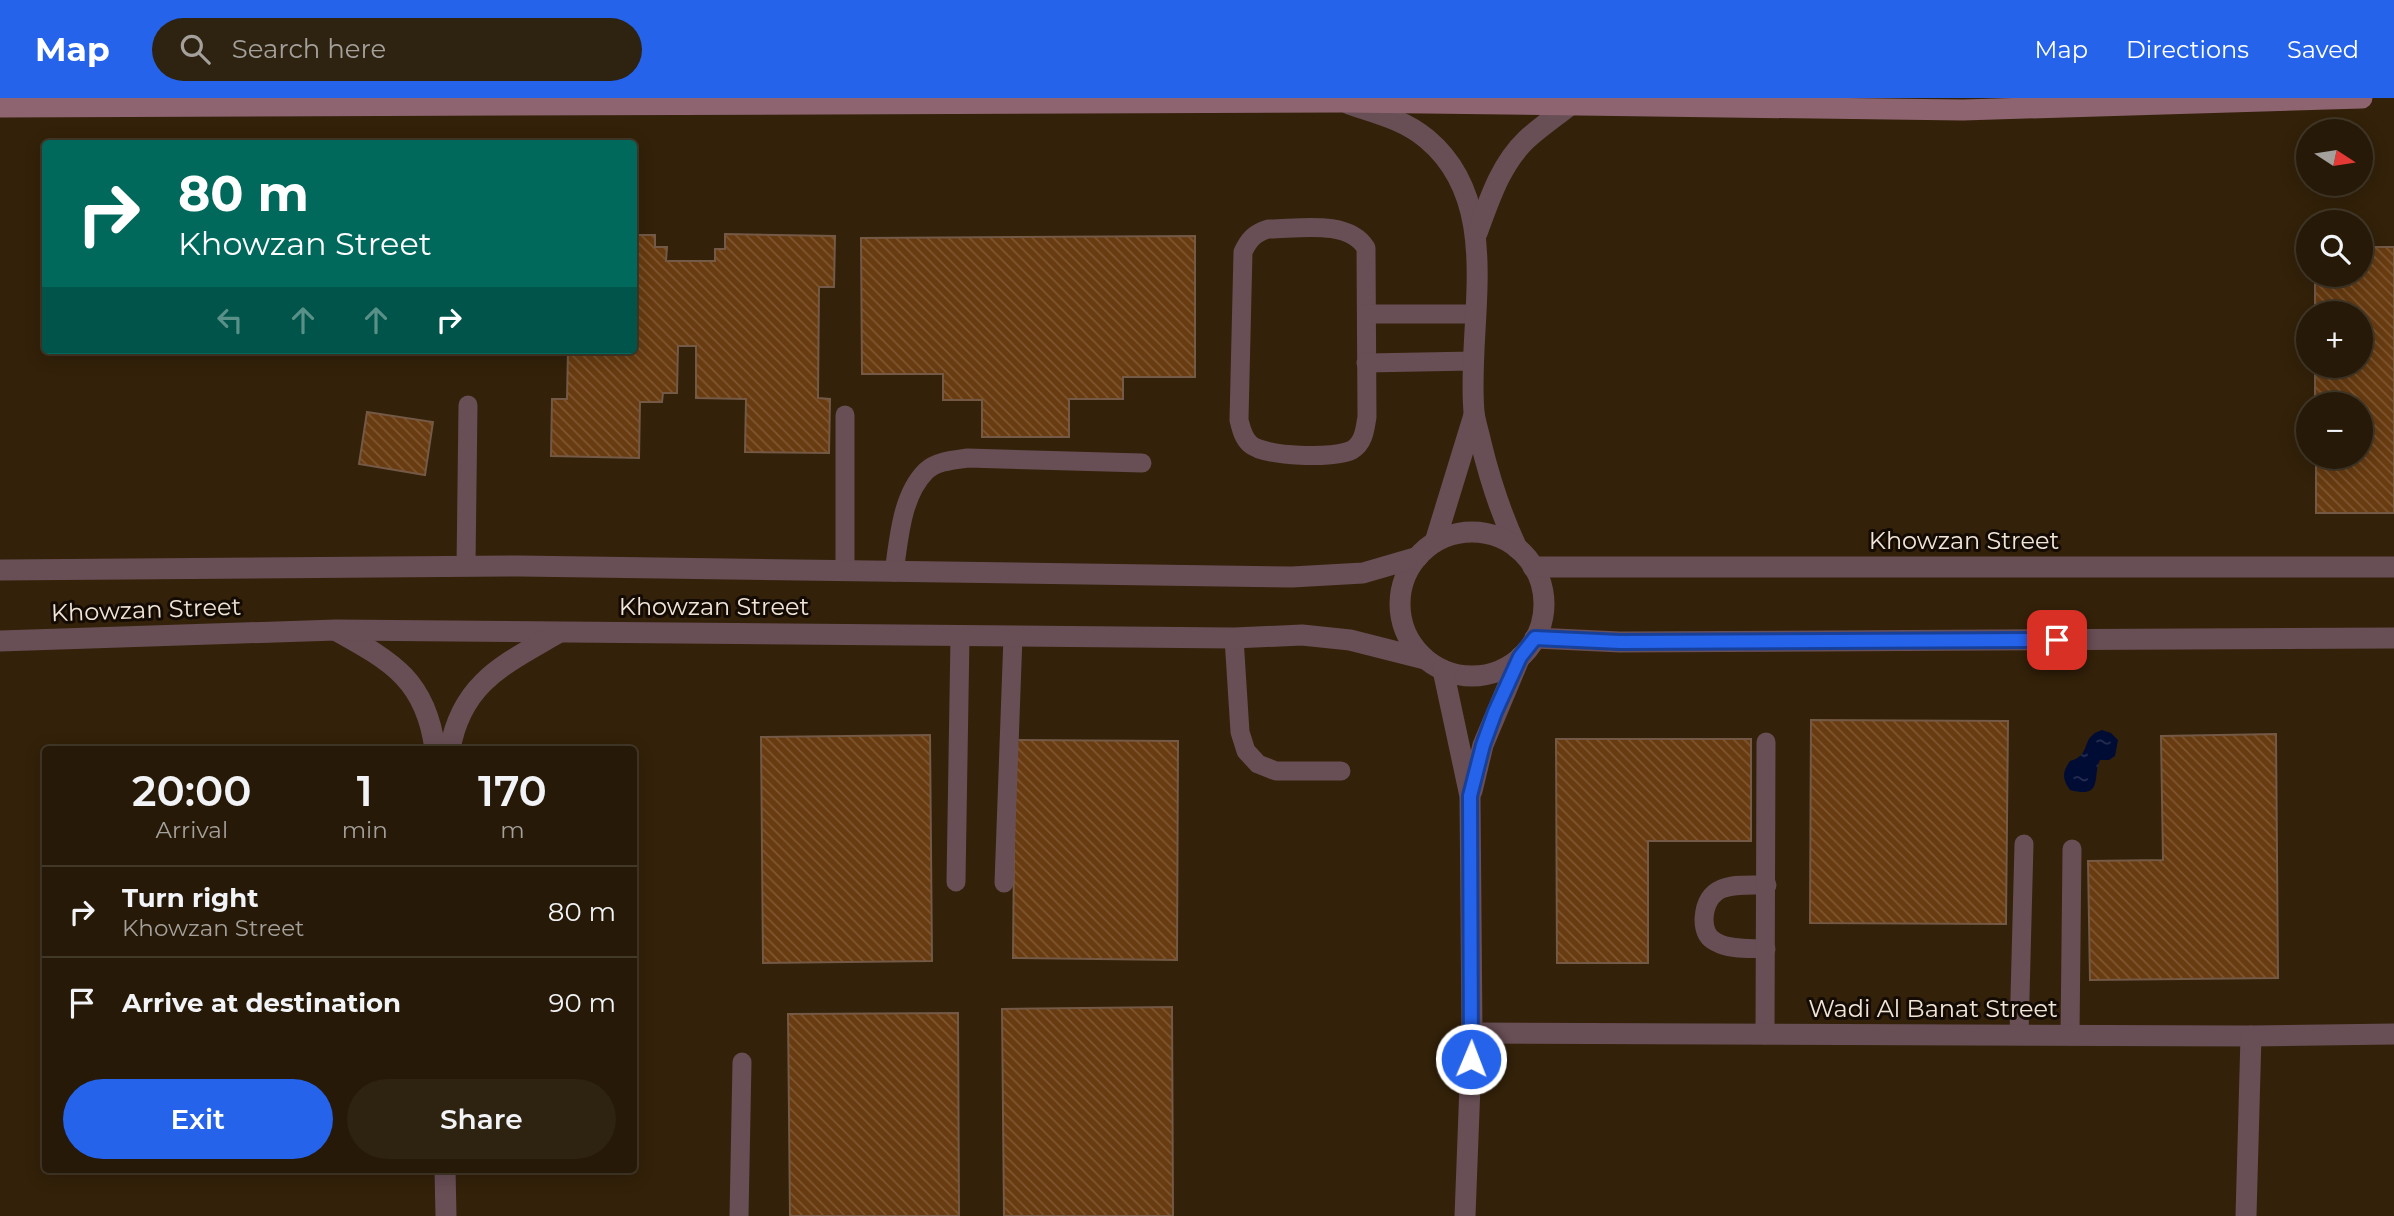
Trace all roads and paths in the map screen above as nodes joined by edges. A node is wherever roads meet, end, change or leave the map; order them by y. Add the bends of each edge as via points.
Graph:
1 (2362, 98) edge
2 (1344, 102) junction
3 (1569, 106) junction
4 (0, 107) edge
5 (1477, 233) junction
6 (1367, 314) junction
7 (1476, 314) junction
8 (1474, 361) junction
9 (1366, 363) junction
10 (468, 405) dead end
11 (1474, 413) junction
12 (845, 415) dead end
13 (1142, 463) dead end
14 (1435, 542) junction
15 (1517, 548) junction
16 (1418, 556) junction
17 (466, 566) junction
18 (1533, 567) junction
19 (2394, 567) edge
20 (0, 570) edge
21 (845, 571) junction
22 (894, 572) junction
23 (336, 630) junction
24 (560, 632) junction
25 (960, 636) junction
26 (1013, 636) junction
27 (1234, 638) junction
28 (1535, 638) junction
29 (2394, 638) edge
30 (0, 641) edge
31 (1520, 657) junction
32 (1434, 664) junction
33 (1766, 742) dead end
34 (434, 746) edge
35 (451, 746) edge
36 (1341, 771) dead end
37 (1470, 796) junction
38 (2024, 844) dead end
39 (2072, 849) dead end
40 (956, 882) dead end
41 (1004, 883) dead end
42 (1767, 885) junction
43 (1766, 949) junction
44 (1472, 1033) junction
45 (2394, 1034) edge
46 (1765, 1035) junction
47 (2019, 1035) junction
48 (2070, 1036) junction
49 (2252, 1036) junction
50 (742, 1062) dead end
51 (445, 1173) edge
52 (446, 1216) edge
53 (739, 1216) edge
54 (1465, 1216) edge
55 (2246, 1216) edge

1 - 3 street via 1963,110
2 - 3 street
2 - 4 street
2 - 5 street via 1401,122 1426,138 1463,186
3 - 5 street via 1511,158
5 - 7 street
6 - 7 lane
6 - 9 lane
6 - 9 lane via 1366,248 1352,233 1268,229 1248,241 1241,265 1239,420 1249,444 1273,454 1352,450 1365,432
7 - 8 street
8 - 9 lane
8 - 11 street
10 - 17 lane
11 - 14 street
11 - 15 street via 1490,483
12 - 21 lane
13 - 22 lane via 943,461 927,471 904,512
14 - 15 street via 1477,532
14 - 16 street
15 - 18 street
16 - 22 street, Khowzan Street via 1363,573 1292,577
16 - 32 street via 1407,572 1400,610 1412,645
17 - 20 street, Khowzan Street
17 - 21 street, Khowzan Street
18 - 19 street, Khowzan Street
18 - 28 street via 1544,602
21 - 22 street, Khowzan Street
23 - 24 street, Khowzan Street
23 - 30 street, Khowzan Street
23 - 34 street via 385,657 409,682 425,705
24 - 25 street, Khowzan Street
24 - 35 street via 497,668 478,686
25 - 26 street, Khowzan Street
25 - 40 lane
26 - 27 street, Khowzan Street
26 - 41 lane
27 - 32 street, Khowzan Street via 1301,635 1350,640
27 - 36 lane via 1240,732 1246,751 1258,764 1276,771
28 - 29 street via 1620,642
28 - 31 street
31 - 32 street via 1483,675 1462,676
31 - 37 street via 1483,745
32 - 37 street
33 - 42 lane
37 - 44 street
38 - 47 lane
39 - 48 lane
42 - 43 lane
42 - 43 lane via 1718,890 1705,906 1704,928 1718,944
43 - 46 lane
44 - 46 street, Wadi Al Banat Street
44 - 54 street
45 - 49 street, Wadi Al Banat Street
46 - 47 street, Wadi Al Banat Street
47 - 48 street, Wadi Al Banat Street
48 - 49 street, Wadi Al Banat Street
49 - 55 street
50 - 53 lane
51 - 52 street

